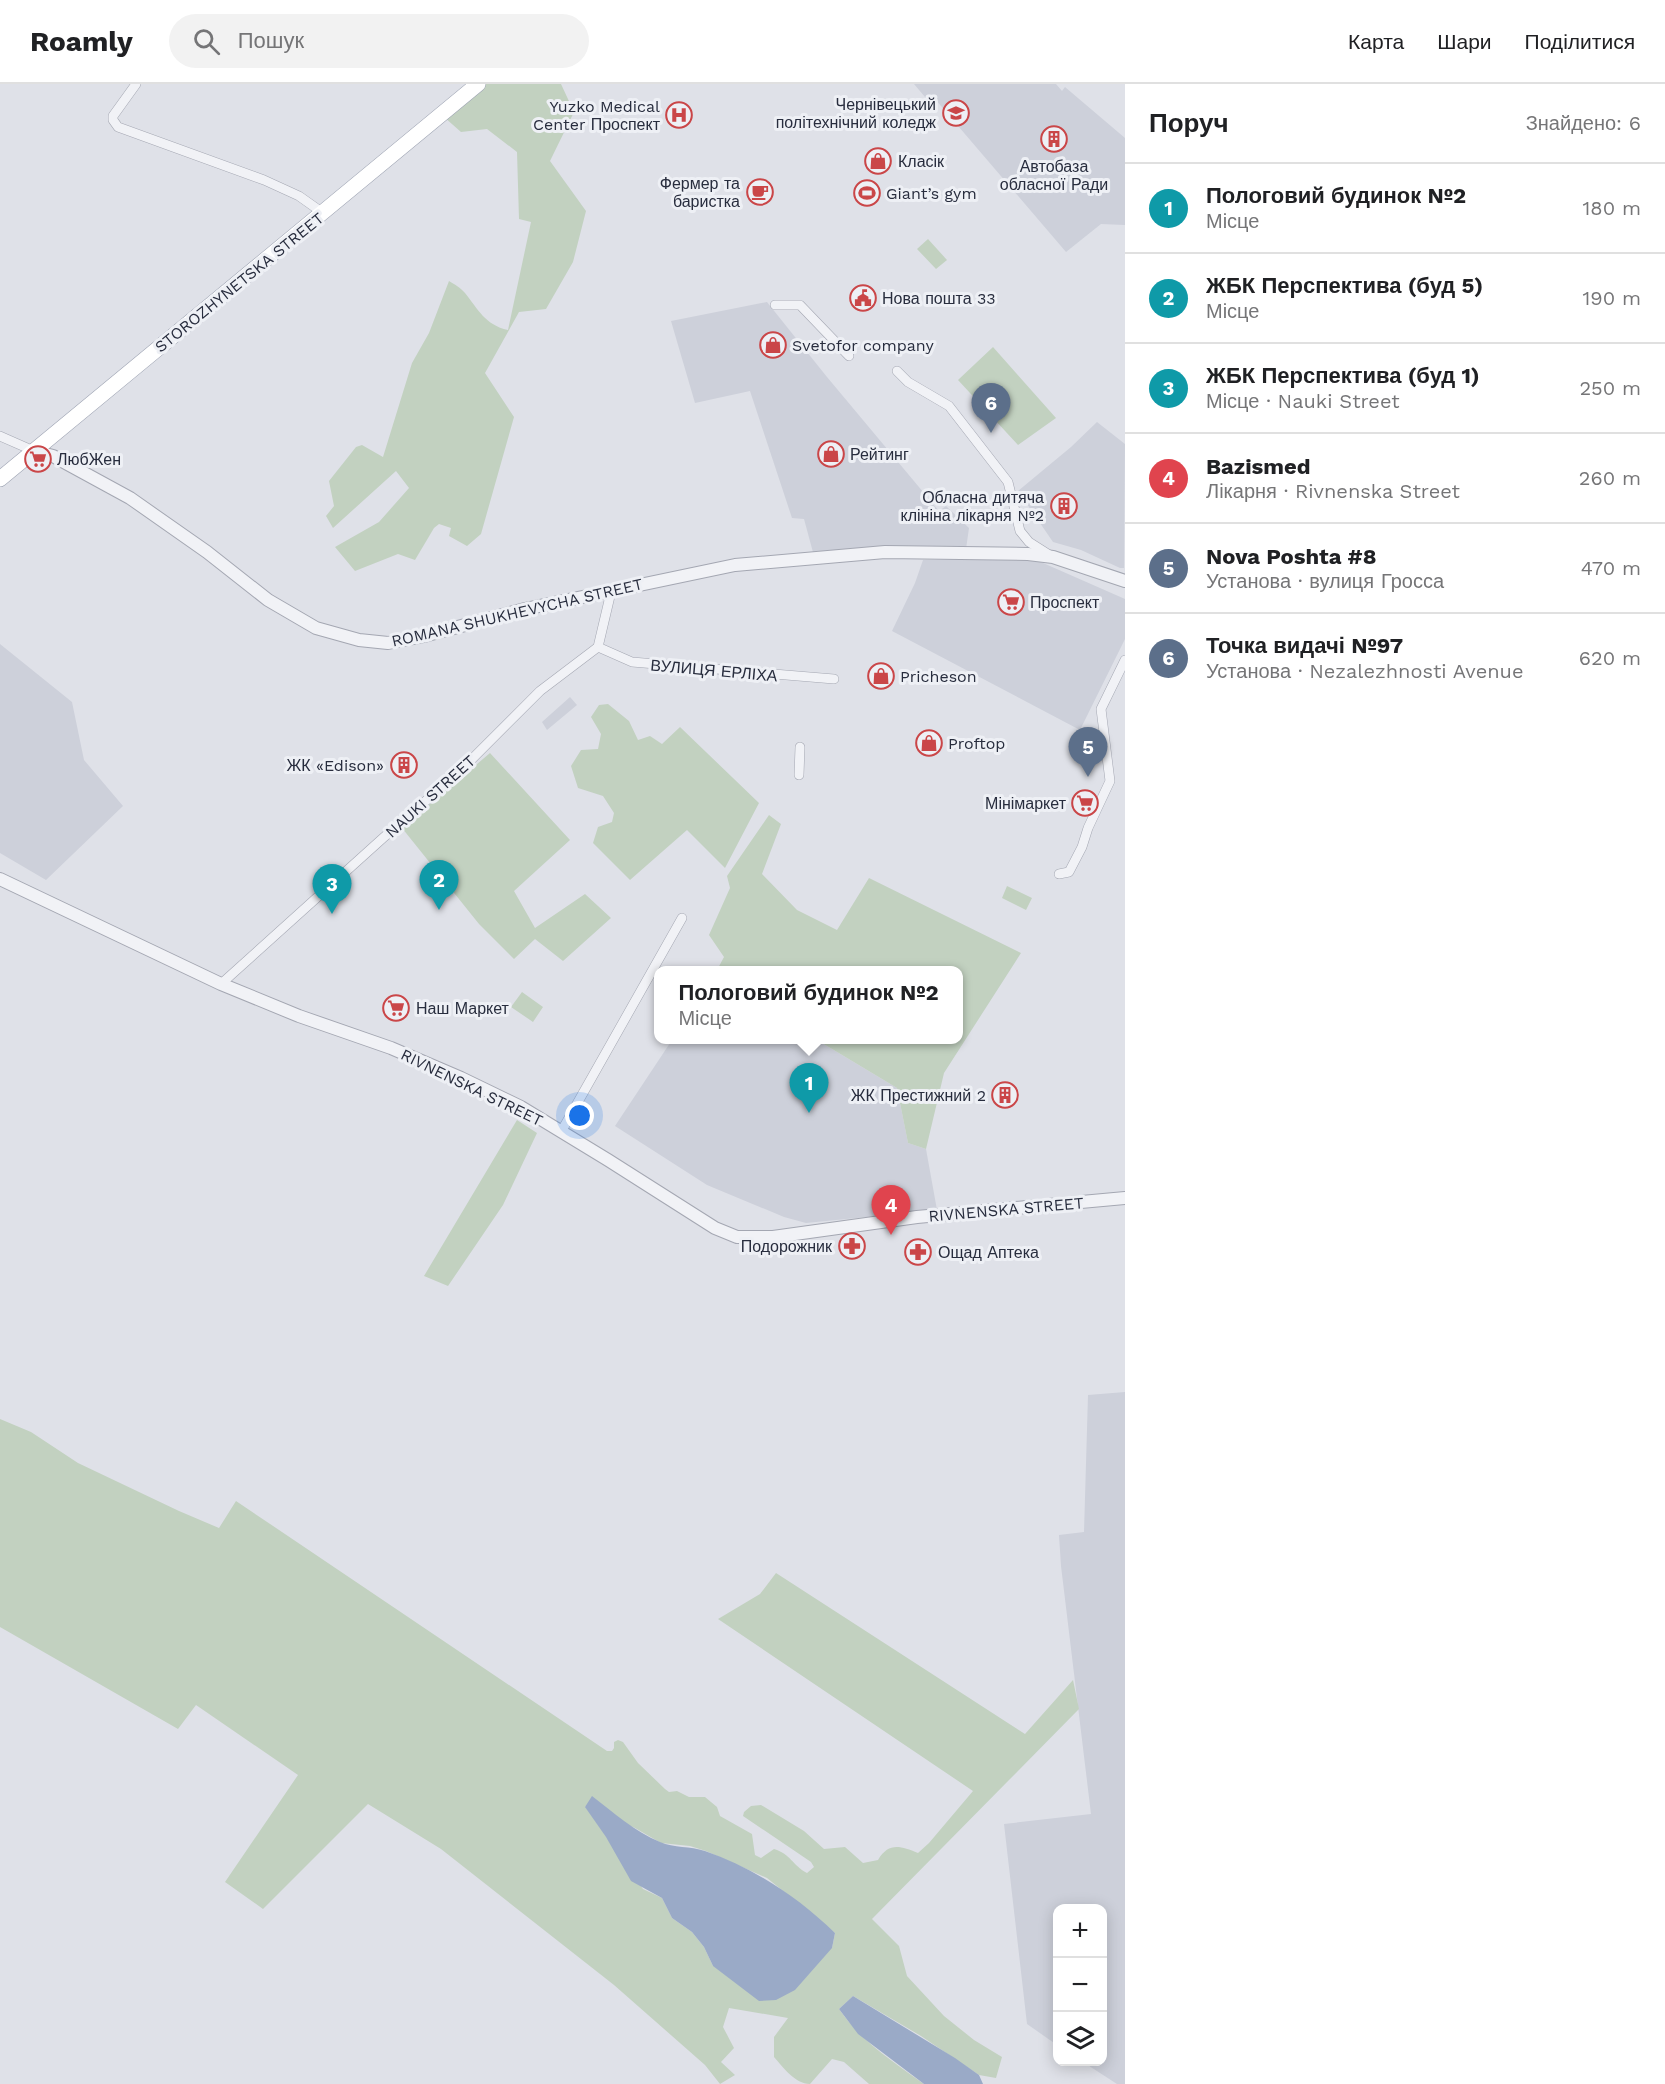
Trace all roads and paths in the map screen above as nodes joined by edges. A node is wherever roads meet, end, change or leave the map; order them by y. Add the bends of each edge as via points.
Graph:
1 (136, 84) edge
2 (478, 84) edge
3 (323, 213) junction
4 (775, 304) dead end
5 (849, 357) dead end
6 (897, 371) dead end
7 (0, 436) edge
8 (34, 451) junction
9 (0, 479) edge
10 (1053, 557) junction
11 (1125, 581) edge
12 (611, 592) junction
13 (598, 647) junction
14 (1125, 660) edge
15 (834, 679) dead end
16 (800, 747) dead end
17 (799, 775) dead end
18 (1059, 874) dead end
19 (0, 879) edge
20 (682, 918) dead end
21 (655, 966) edge
22 (654, 968) edge
23 (221, 984) junction
24 (561, 1132) junction
25 (1125, 1198) edge

1 - 3 street via 113,116 118,127 264,180 299,196
2 - 3 main road, STOROZHYNETSKA STREET
3 - 8 main road, STOROZHYNETSKA STREET
4 - 5 street via 800,305
6 - 10 street via 949,406 1008,482 1020,531 1029,542
7 - 8 street, ROMANA SHUKHEVYCHA STREET
8 - 9 main road, STOROZHYNETSKA STREET
8 - 12 street, ROMANA SHUKHEVYCHA STREET via 53,456 130,498 268,600 316,627 359,640 388,643
10 - 11 street, ROMANA SHUKHEVYCHA STREET
10 - 12 street, ROMANA SHUKHEVYCHA STREET via 898,551 804,558 735,565
12 - 13 street
13 - 15 street, ВУЛИЦЯ ЕРЛІХА via 632,662
13 - 23 street, NAUKI STREET via 540,691 458,773
14 - 18 street via 1101,709 1110,781 1069,872
16 - 17 street
19 - 23 street, RIVNENSKA STREET
20 - 21 street
22 - 24 street
23 - 24 street, RIVNENSKA STREET via 451,1073 521,1107
24 - 25 street, RIVNENSKA STREET via 715,1228 736,1237 773,1237 917,1217

